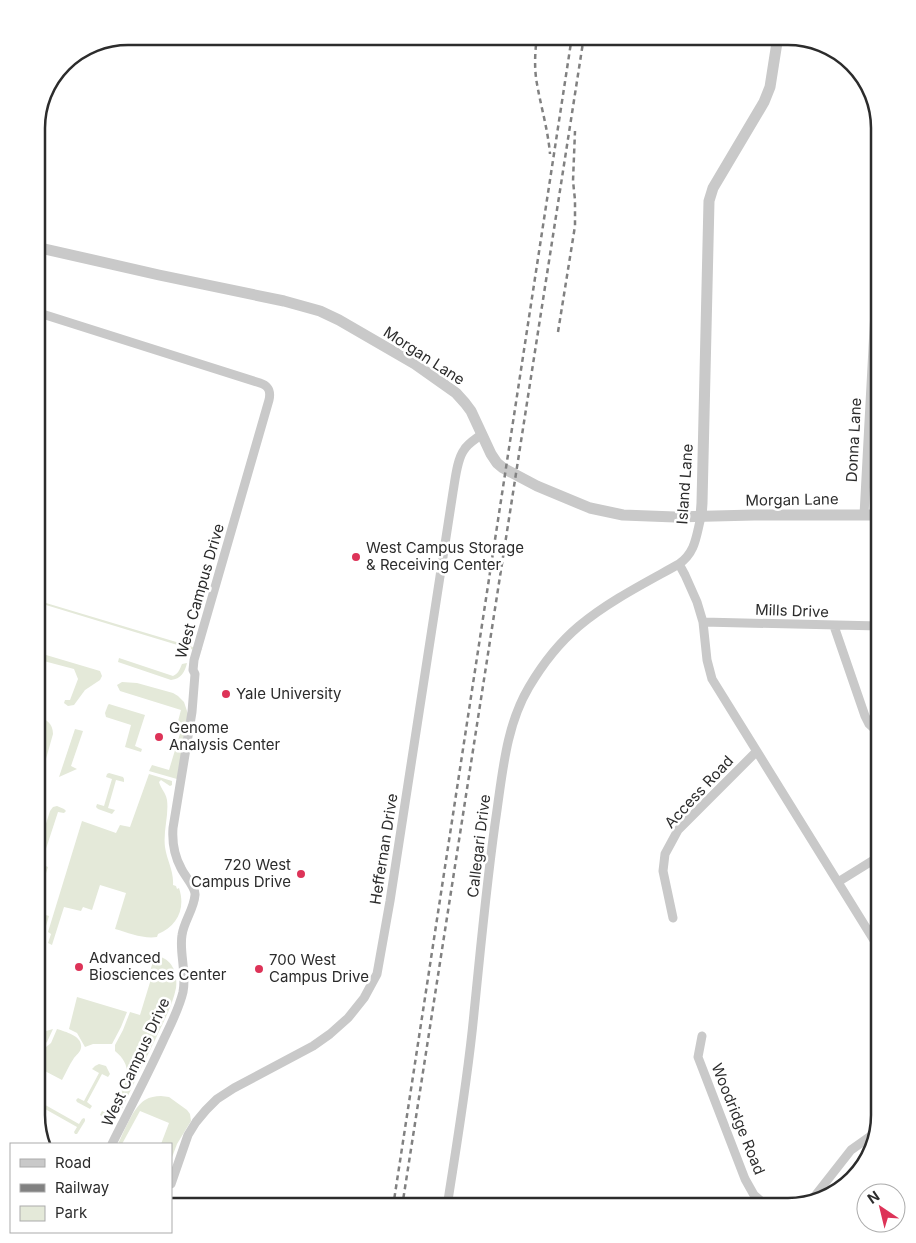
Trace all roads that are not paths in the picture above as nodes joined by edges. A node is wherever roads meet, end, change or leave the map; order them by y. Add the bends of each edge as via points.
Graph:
1 (777, 45) edge
2 (45, 249) edge
3 (45, 315) edge
4 (871, 384) edge
5 (482, 434) junction
6 (864, 514) junction
7 (871, 514) edge
8 (700, 517) junction
9 (678, 564) junction
10 (704, 622) junction
11 (834, 626) junction
12 (871, 626) edge
13 (871, 726) edge
14 (756, 752) junction
15 (871, 862) edge
16 (838, 882) junction
17 (673, 918) dead end
18 (871, 935) edge
19 (702, 1036) dead end
20 (868, 1138) edge
21 (113, 1143) edge
22 (172, 1181) edge
23 (817, 1193) edge
24 (448, 1198) edge
25 (758, 1198) edge

1 - 8 street, Island Lane via 770,87 764,102 713,188 709,201
2 - 5 street, Morgan Lane via 284,301 339,320 451,389 471,411
3 - 21 street, West Campus Drive via 260,382 268,387 270,394 194,660 192,712 172,840 174,853 195,891 182,936 183,993 151,1069
4 - 6 street, Donna Lane
5 - 8 street, Morgan Lane via 496,462 503,468 577,503 623,515
5 - 22 street, Heffernan Drive via 463,451 453,492 377,974 359,1005 330,1034 234,1088 206,1110 188,1135
6 - 7 street, Morgan Lane
6 - 8 street, Morgan Lane
8 - 9 street, Island Lane via 693,548
9 - 10 street
9 - 24 street, Callegari Drive via 579,626 546,663 516,714 507,745 489,864 472,1037
10 - 11 street, Mills Drive
10 - 14 street via 712,680
11 - 12 street, Mills Drive
11 - 13 street via 864,716
14 - 16 street
14 - 17 street, Access Road via 678,830 665,854 663,871
15 - 16 street
16 - 18 street
19 - 25 street, Woodridge Road via 698,1057 745,1179
20 - 23 street via 851,1150

